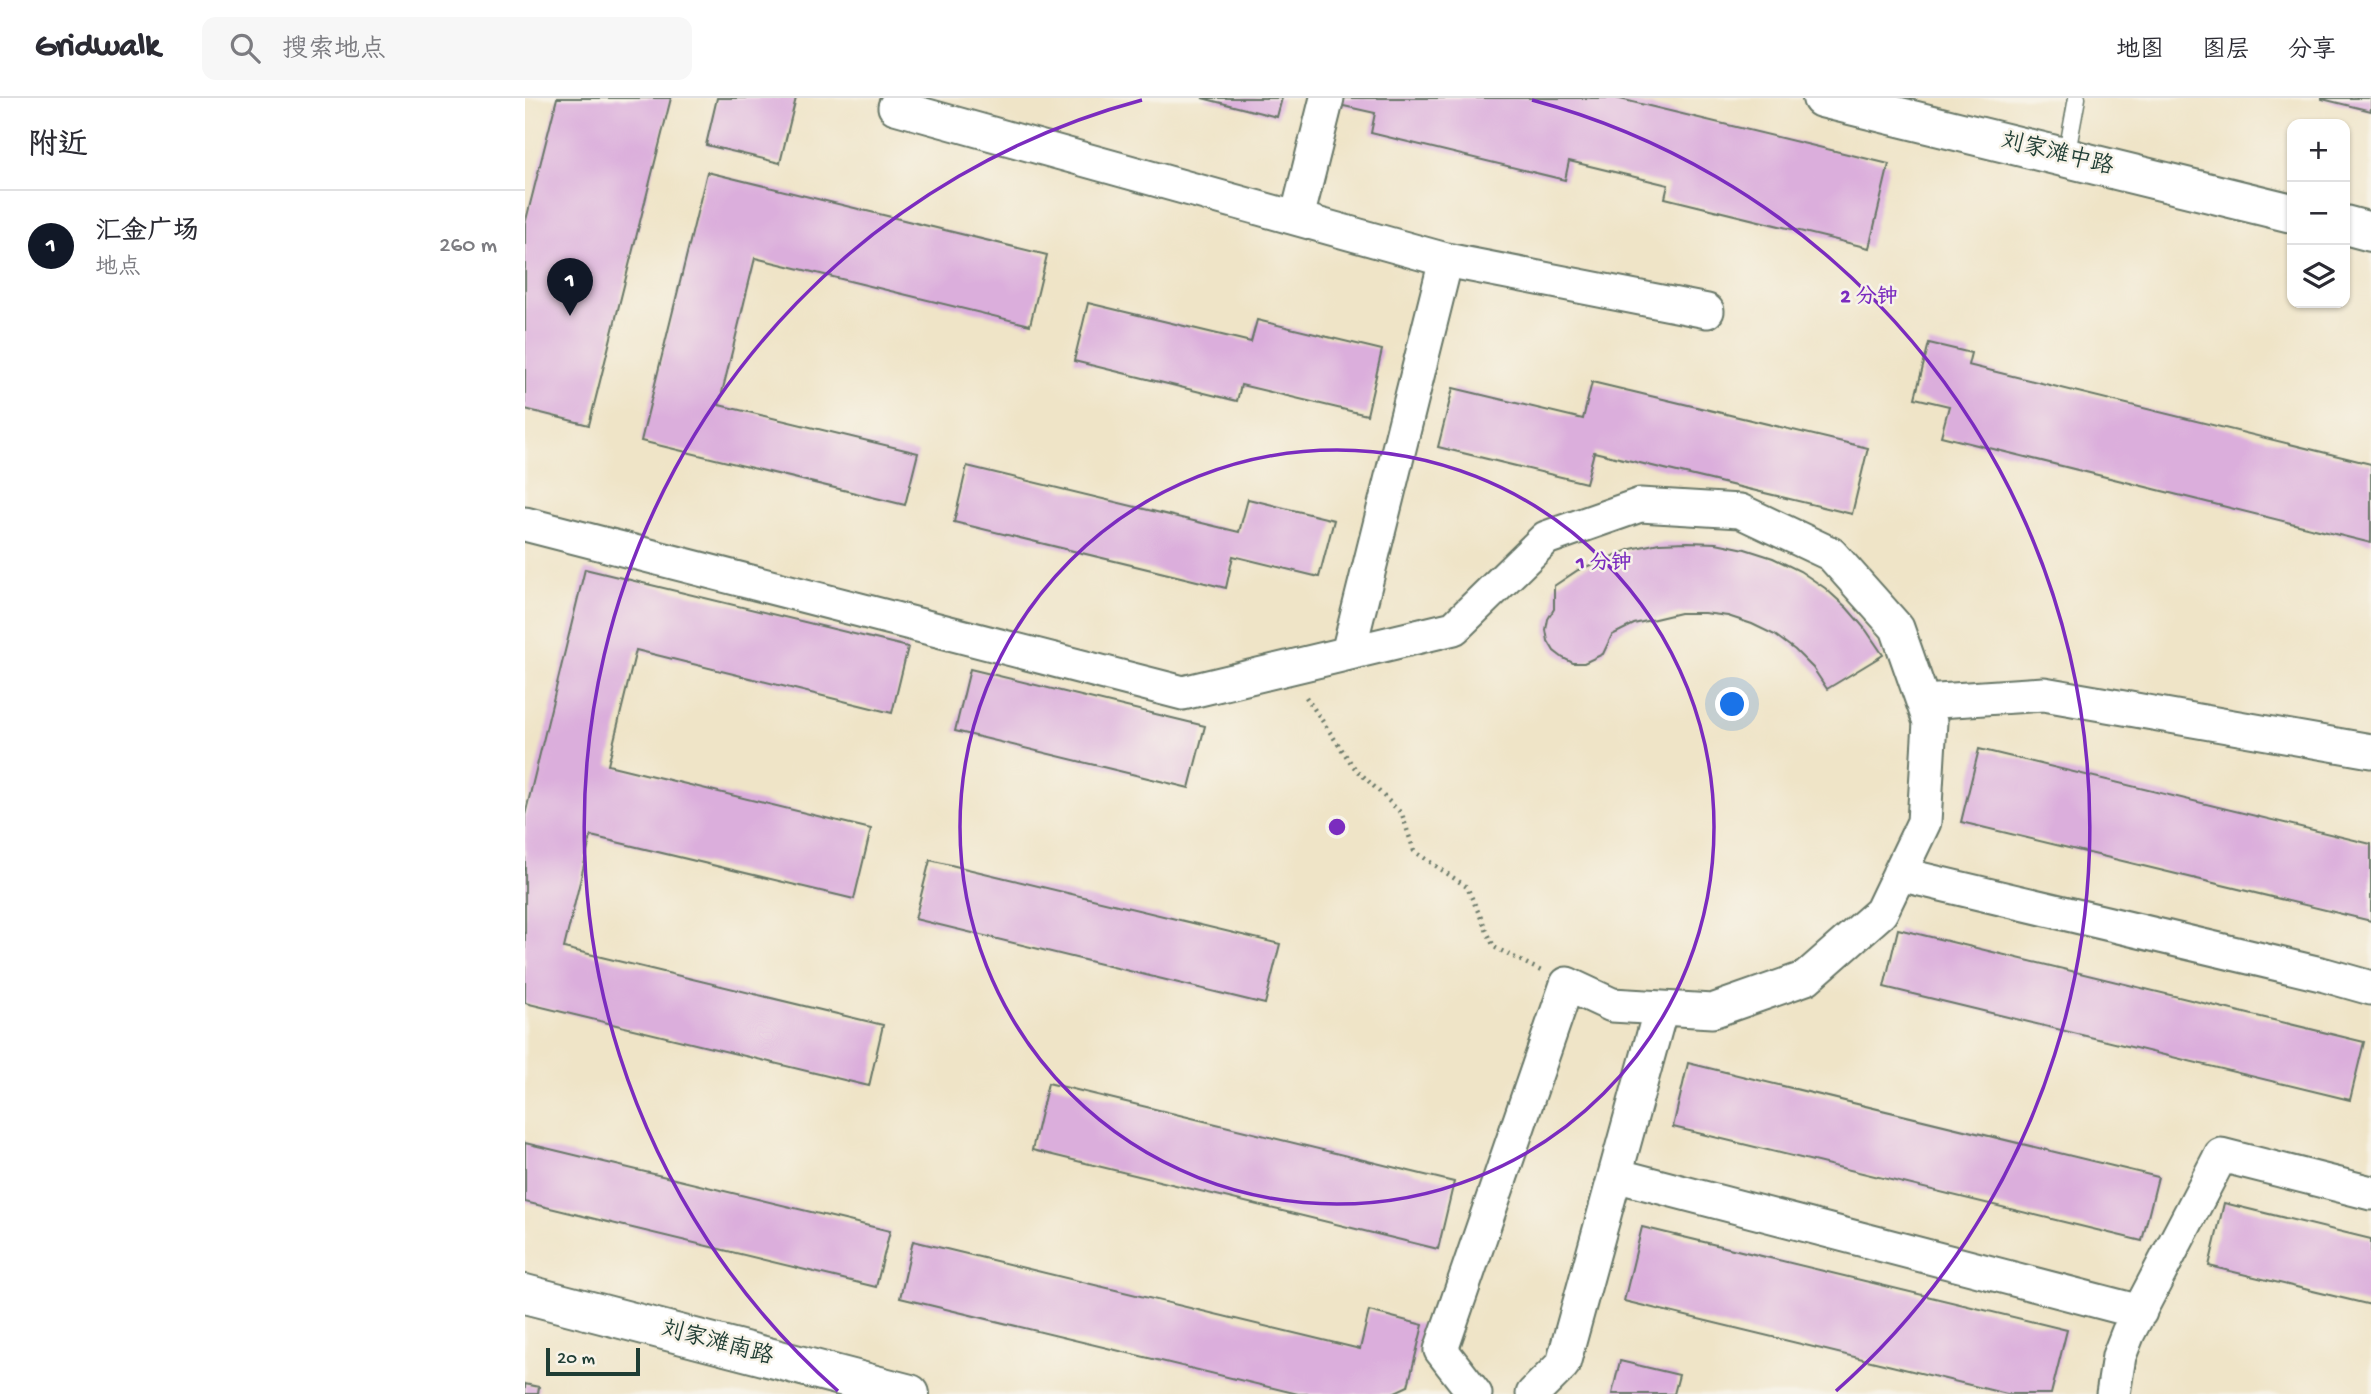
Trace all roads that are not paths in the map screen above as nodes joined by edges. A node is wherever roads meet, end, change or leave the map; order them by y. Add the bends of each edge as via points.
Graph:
1 (1327, 98) edge
2 (1822, 98) edge
3 (2077, 98) edge
4 (895, 107) dead end
5 (2066, 158) junction
6 (2287, 212) edge
7 (1297, 218) junction
8 (2350, 226) edge
9 (2371, 232) edge
10 (1445, 260) junction
11 (1707, 311) dead end
12 (525, 524) edge
13 (1348, 653) junction
14 (1923, 702) junction
15 (2371, 751) edge
16 (1899, 874) junction
17 (2371, 988) edge
18 (1661, 1008) junction
19 (1615, 1175) junction
20 (2371, 1193) edge
21 (525, 1294) edge
22 (2140, 1311) junction
23 (910, 1394) edge
24 (1475, 1394) edge
25 (1533, 1394) edge
26 (2113, 1394) edge

1 - 7 street
2 - 5 street, 刘家滩中路
3 - 5 lane
4 - 7 street
5 - 6 street, 刘家滩中路
7 - 10 street
8 - 9 street
10 - 11 street
10 - 13 street
12 - 13 street via 1183,694
13 - 14 street via 1454,628 1546,538 1640,505 1740,511 1831,554 1897,628
14 - 15 street via 2043,694
14 - 16 street via 1930,722 1924,822
16 - 17 street
16 - 18 street via 1881,912 1806,978 1712,1011
18 - 19 street
18 - 24 street via 1612,1005 1567,984 1441,1349
19 - 22 street
19 - 25 street via 1563,1364
20 - 22 street via 2221,1156
21 - 23 street, 刘家滩南路
22 - 26 street via 2119,1356

